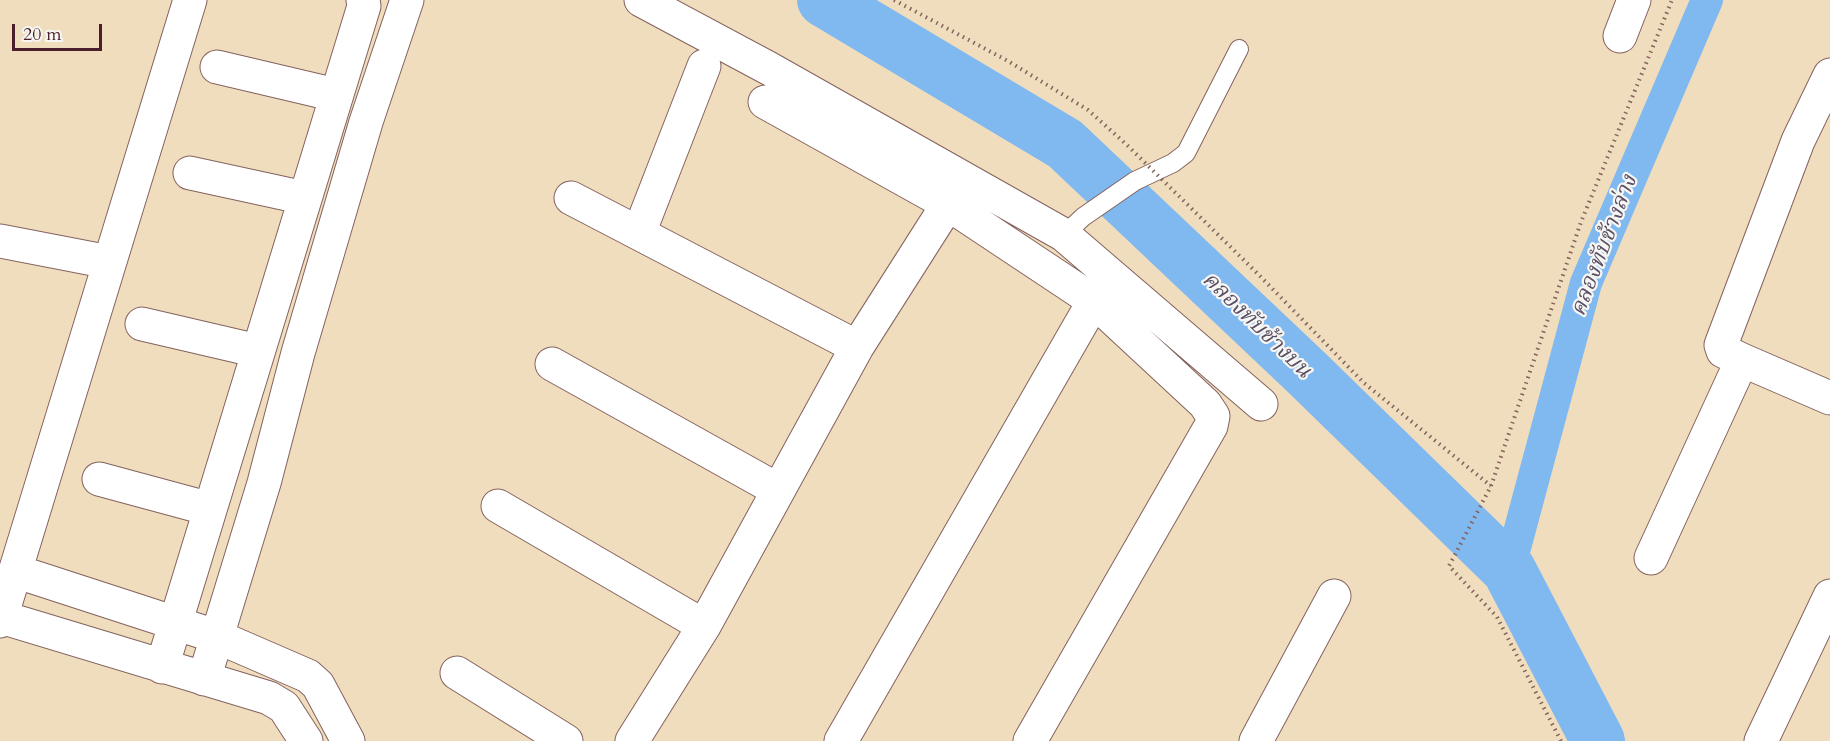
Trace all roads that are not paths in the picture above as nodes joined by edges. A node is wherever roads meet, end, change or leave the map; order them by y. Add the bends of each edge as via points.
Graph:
1 (190, 0) edge
2 (363, 0) edge
3 (408, 0) edge
4 (641, 0) edge
5 (1634, 0) edge
6 (1620, 36) dead end
7 (1239, 49) dead end
8 (704, 66) dead end
9 (218, 68) dead end
10 (1830, 75) edge
11 (336, 95) junction
12 (765, 102) dead end
13 (190, 173) dead end
14 (305, 198) junction
15 (571, 198) dead end
16 (948, 204) junction
17 (1073, 226) junction
18 (639, 233) junction
19 (0, 241) edge
20 (109, 262) junction
21 (1094, 301) junction
22 (142, 324) dead end
23 (857, 347) junction
24 (258, 351) junction
25 (1742, 360) junction
26 (552, 364) dead end
27 (1830, 399) edge
28 (1261, 404) dead end
29 (99, 479) dead end
30 (778, 490) junction
31 (498, 506) dead end
32 (210, 509) junction
33 (1651, 558) dead end
34 (15, 571) junction
35 (1334, 596) dead end
36 (1830, 596) edge
37 (1, 619) edge
38 (175, 623) junction
39 (704, 626) junction
40 (218, 637) junction
41 (162, 667) junction
42 (457, 673) dead end
43 (204, 679) junction
44 (306, 741) edge
45 (348, 741) edge
46 (566, 741) edge
47 (632, 741) edge
48 (841, 741) edge
49 (1030, 741) edge
50 (1256, 741) edge
51 (1761, 741) edge

1 - 20 street
2 - 11 street
3 - 40 street via 317,287
4 - 17 street
5 - 6 street
7 - 17 lane via 1186,153 1135,181
8 - 18 street
9 - 11 street
10 - 25 street via 1798,141 1721,345 1723,351
11 - 14 street
12 - 16 street
13 - 14 street
14 - 24 street
15 - 18 street
16 - 21 street
16 - 23 street
17 - 28 street
18 - 23 street
19 - 20 street
20 - 34 street
21 - 48 street
21 - 49 street via 1205,404 1213,416 1211,426
22 - 24 street
23 - 30 street
24 - 32 street
25 - 27 street
25 - 33 street
26 - 30 street
29 - 32 street
30 - 39 street
31 - 39 street
32 - 38 street
34 - 37 street
34 - 38 street
35 - 50 street
36 - 51 street
37 - 41 street
38 - 40 street
38 - 41 street
39 - 47 street
40 - 43 street
40 - 45 street via 308,676 318,685
41 - 43 street
42 - 46 street
43 - 44 street via 268,698 284,707

